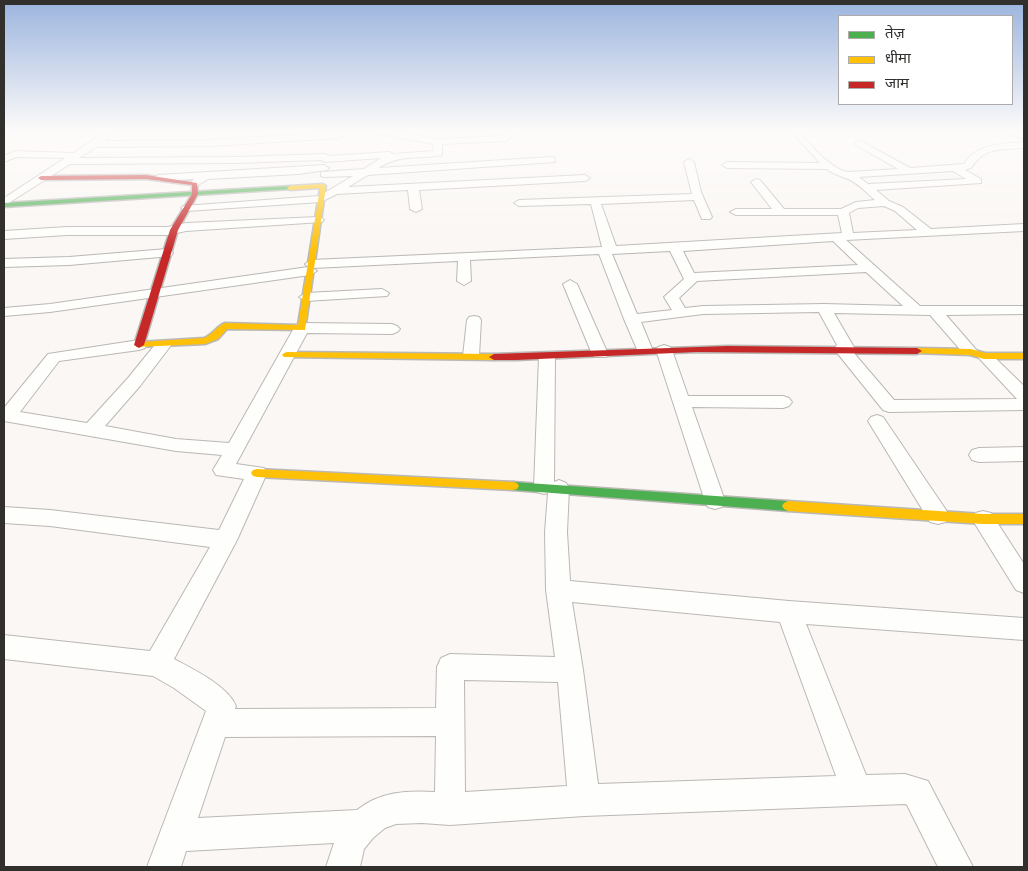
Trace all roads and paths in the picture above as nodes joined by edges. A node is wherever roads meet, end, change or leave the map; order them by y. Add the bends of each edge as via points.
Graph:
1 (51, 172) edge
2 (286, 172) edge
3 (326, 172) edge
4 (366, 172) joint
5 (371, 172) edge
6 (691, 172) edge
7 (838, 172) edge
8 (899, 172) edge
9 (961, 172) edge
10 (849, 175) junction
11 (205, 176) junction
12 (41, 178) junction
13 (158, 178) junction
14 (585, 178) dead end
15 (756, 182) dead end
16 (323, 186) junction
17 (413, 186) junction
18 (867, 187) junction
19 (195, 189) junction
20 (336, 191) junction
21 (698, 197) junction
22 (321, 199) junction
23 (595, 201) junction
24 (518, 203) dead end
25 (8, 204) edge
26 (885, 204) junction
27 (186, 208) junction
28 (416, 209) dead end
29 (736, 212) dead end
30 (781, 212) junction
31 (843, 212) junction
32 (4, 215) edge
33 (706, 217) dead end
34 (318, 220) junction
35 (1024, 228) edge
36 (174, 230) junction
37 (928, 233) junction
38 (4, 235) edge
39 (834, 236) junction
40 (848, 236) junction
41 (675, 248) junction
42 (608, 250) junction
43 (167, 252) junction
44 (464, 256) junction
45 (4, 263) edge
46 (310, 268) junction
47 (870, 268) junction
48 (690, 277) junction
49 (464, 281) dead end
50 (570, 284) dead end
51 (154, 293) junction
52 (382, 293) dead end
53 (306, 297) junction
54 (824, 308) junction
55 (916, 310) junction
56 (934, 310) junction
57 (1024, 310) edge
58 (4, 312) edge
59 (681, 313) junction
60 (631, 319) junction
61 (474, 320) dead end
62 (302, 328) junction
63 (392, 329) dead end
64 (164, 344) junction
65 (139, 345) junction
66 (844, 349) junction
67 (664, 350) junction
68 (645, 351) junction
69 (600, 354) junction
70 (978, 354) junction
71 (287, 355) junction
72 (472, 356) junction
73 (1024, 356) edge
74 (547, 357) junction
75 (1024, 396) edge
76 (681, 401) junction
77 (783, 402) dead end
78 (1024, 404) edge
79 (6, 415) edge
80 (877, 420) dead end
81 (91, 430) junction
82 (235, 450) junction
83 (1024, 454) edge
84 (979, 455) dead end
85 (257, 473) junction
86 (551, 487) junction
87 (715, 501) junction
88 (4, 515) edge
89 (938, 516) junction
90 (984, 519) junction
91 (1024, 519) edge
92 (226, 540) junction
93 (1024, 583) edge
94 (558, 590) junction
95 (789, 612) junction
96 (1024, 630) edge
97 (4, 647) edge
98 (157, 664) junction
99 (570, 670) junction
100 (450, 722) junction
101 (216, 723) junction
102 (857, 790) junction
103 (584, 800) junction
104 (450, 809) junction
105 (364, 826) junction
106 (176, 835) junction
107 (164, 867) edge
108 (343, 867) edge
109 (956, 867) edge

1 - 12 street
2 - 11 street
3 - 16 street
4 - 5 street
4 - 20 street
6 - 21 street
7 - 10 street
8 - 10 street
9 - 18 street via 977,181
10 - 18 street
11 - 13 street
11 - 19 street
12 - 13 street
12 - 25 street
13 - 19 street
14 - 17 street
15 - 30 street
16 - 19 street
16 - 22 street
17 - 20 street
17 - 28 street
18 - 26 street
19 - 25 street
19 - 27 street
20 - 22 street
21 - 23 street
21 - 33 street
22 - 27 street
22 - 34 street
23 - 24 street
23 - 42 street
25 - 32 street
26 - 31 street via 856,205
26 - 37 street via 899,209
27 - 36 street
29 - 30 street
30 - 31 street
31 - 40 street
34 - 36 street
34 - 46 street
35 - 37 street
36 - 38 street
36 - 43 street
37 - 40 street
39 - 40 street
39 - 41 street
39 - 47 street
41 - 42 street
41 - 48 street
42 - 44 street
42 - 60 street
43 - 45 street
43 - 51 street
44 - 46 street
44 - 49 street
46 - 51 street
46 - 53 street
47 - 48 street
47 - 55 street
48 - 59 street via 691,282 671,297
50 - 69 street
51 - 58 street
51 - 65 street
52 - 53 street
53 - 62 street
54 - 55 street
54 - 59 street via 739,308
54 - 66 street
55 - 56 street
56 - 57 street
56 - 70 street
59 - 60 street
60 - 68 street
61 - 72 street
62 - 63 street
62 - 64 street via 225,326 215,337 205,341
62 - 71 street
64 - 65 street
64 - 81 street
65 - 79 street via 54,357
66 - 67 street
66 - 70 street
66 - 78 street via 889,406
67 - 68 street
67 - 76 street
68 - 69 street
69 - 74 street
70 - 73 street
70 - 75 street
71 - 72 street
71 - 82 street
72 - 74 street
74 - 86 street
76 - 77 street
76 - 87 street
79 - 81 street
80 - 89 street
81 - 82 street via 176,445
82 - 85 street via 223,470
83 - 84 street
85 - 86 street
85 - 92 street
86 - 87 street
86 - 94 street
87 - 89 street
88 - 92 street
89 - 90 street
90 - 91 street
90 - 93 street
92 - 98 street
94 - 95 street
94 - 99 street
95 - 96 street
95 - 102 street
97 - 98 street
98 - 101 street via 222,706
99 - 100 street via 450,667
99 - 103 street
100 - 101 street
100 - 104 street
101 - 106 street
102 - 103 street
102 - 109 street via 905,789 917,792
103 - 104 street
104 - 105 street via 402,806 375,814
105 - 106 street
105 - 108 street via 352,839
106 - 107 street

